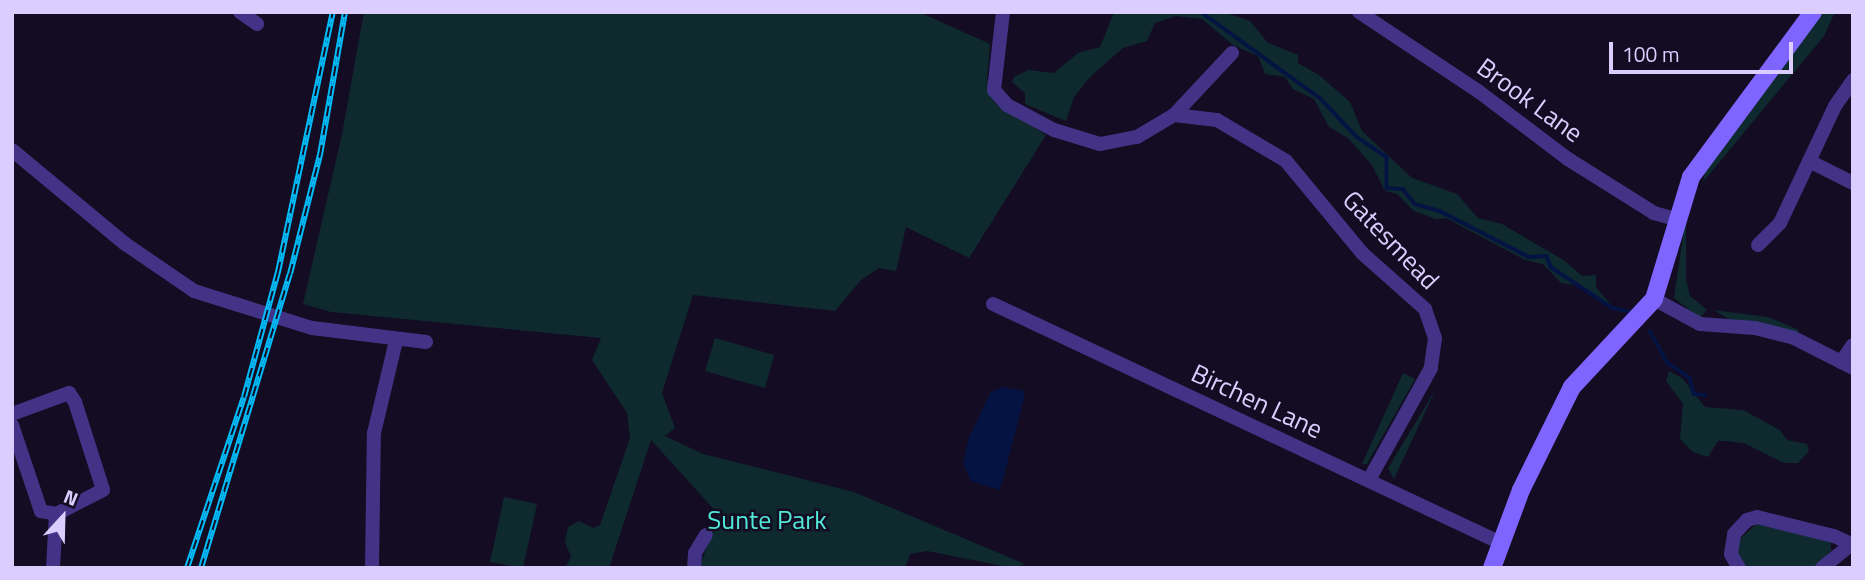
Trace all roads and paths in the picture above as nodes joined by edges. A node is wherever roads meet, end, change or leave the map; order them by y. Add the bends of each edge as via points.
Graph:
1 (1003, 12) edge
2 (1359, 12) edge
3 (1813, 12) edge
4 (1232, 53) dead end
5 (1853, 80) edge
6 (1203, 88) junction
7 (1174, 115) junction
8 (1209, 117) junction
9 (12, 150) edge
10 (1809, 161) junction
11 (1853, 183) edge
12 (1675, 219) junction
13 (1758, 245) dead end
14 (1654, 299) junction
15 (992, 304) dead end
16 (396, 341) junction
17 (426, 342) dead end
18 (1853, 345) edge
19 (1847, 365) edge
20 (12, 414) edge
21 (12, 425) edge
22 (1369, 480) junction
23 (57, 514) junction
24 (706, 535) dead end
25 (1501, 542) junction
26 (1852, 544) edge
27 (53, 568) edge
28 (372, 568) edge
29 (694, 568) edge
30 (1492, 568) edge
31 (1739, 568) edge
32 (1822, 568) edge

1 - 7 street via 994,90 1007,105 1054,130 1100,144 1137,137
2 - 12 street, Brook Lane via 1478,91 1568,159 1654,214
3 - 12 street via 1701,160
4 - 6 street
5 - 10 street
6 - 7 street
6 - 8 street
7 - 8 street, Gatesmead
8 - 22 street, Gatesmead via 1296,169 1362,253 1415,296 1432,324 1435,354 1431,368
9 - 16 street via 170,277 240,307 312,328
10 - 11 street
10 - 13 street via 1780,223
12 - 14 street
14 - 19 street via 1700,324 1772,331
14 - 25 street via 1572,387 1542,442
15 - 22 street, Birchen Lane
16 - 17 street
16 - 28 street via 374,432
18 - 19 street
20 - 23 street via 69,393 75,402 103,490
21 - 23 street via 41,511
22 - 25 street, Birchen Lane
23 - 27 street
24 - 29 street via 695,553
25 - 30 street
26 - 31 street via 1823,532 1757,517 1747,520 1734,534 1731,554
26 - 32 street

